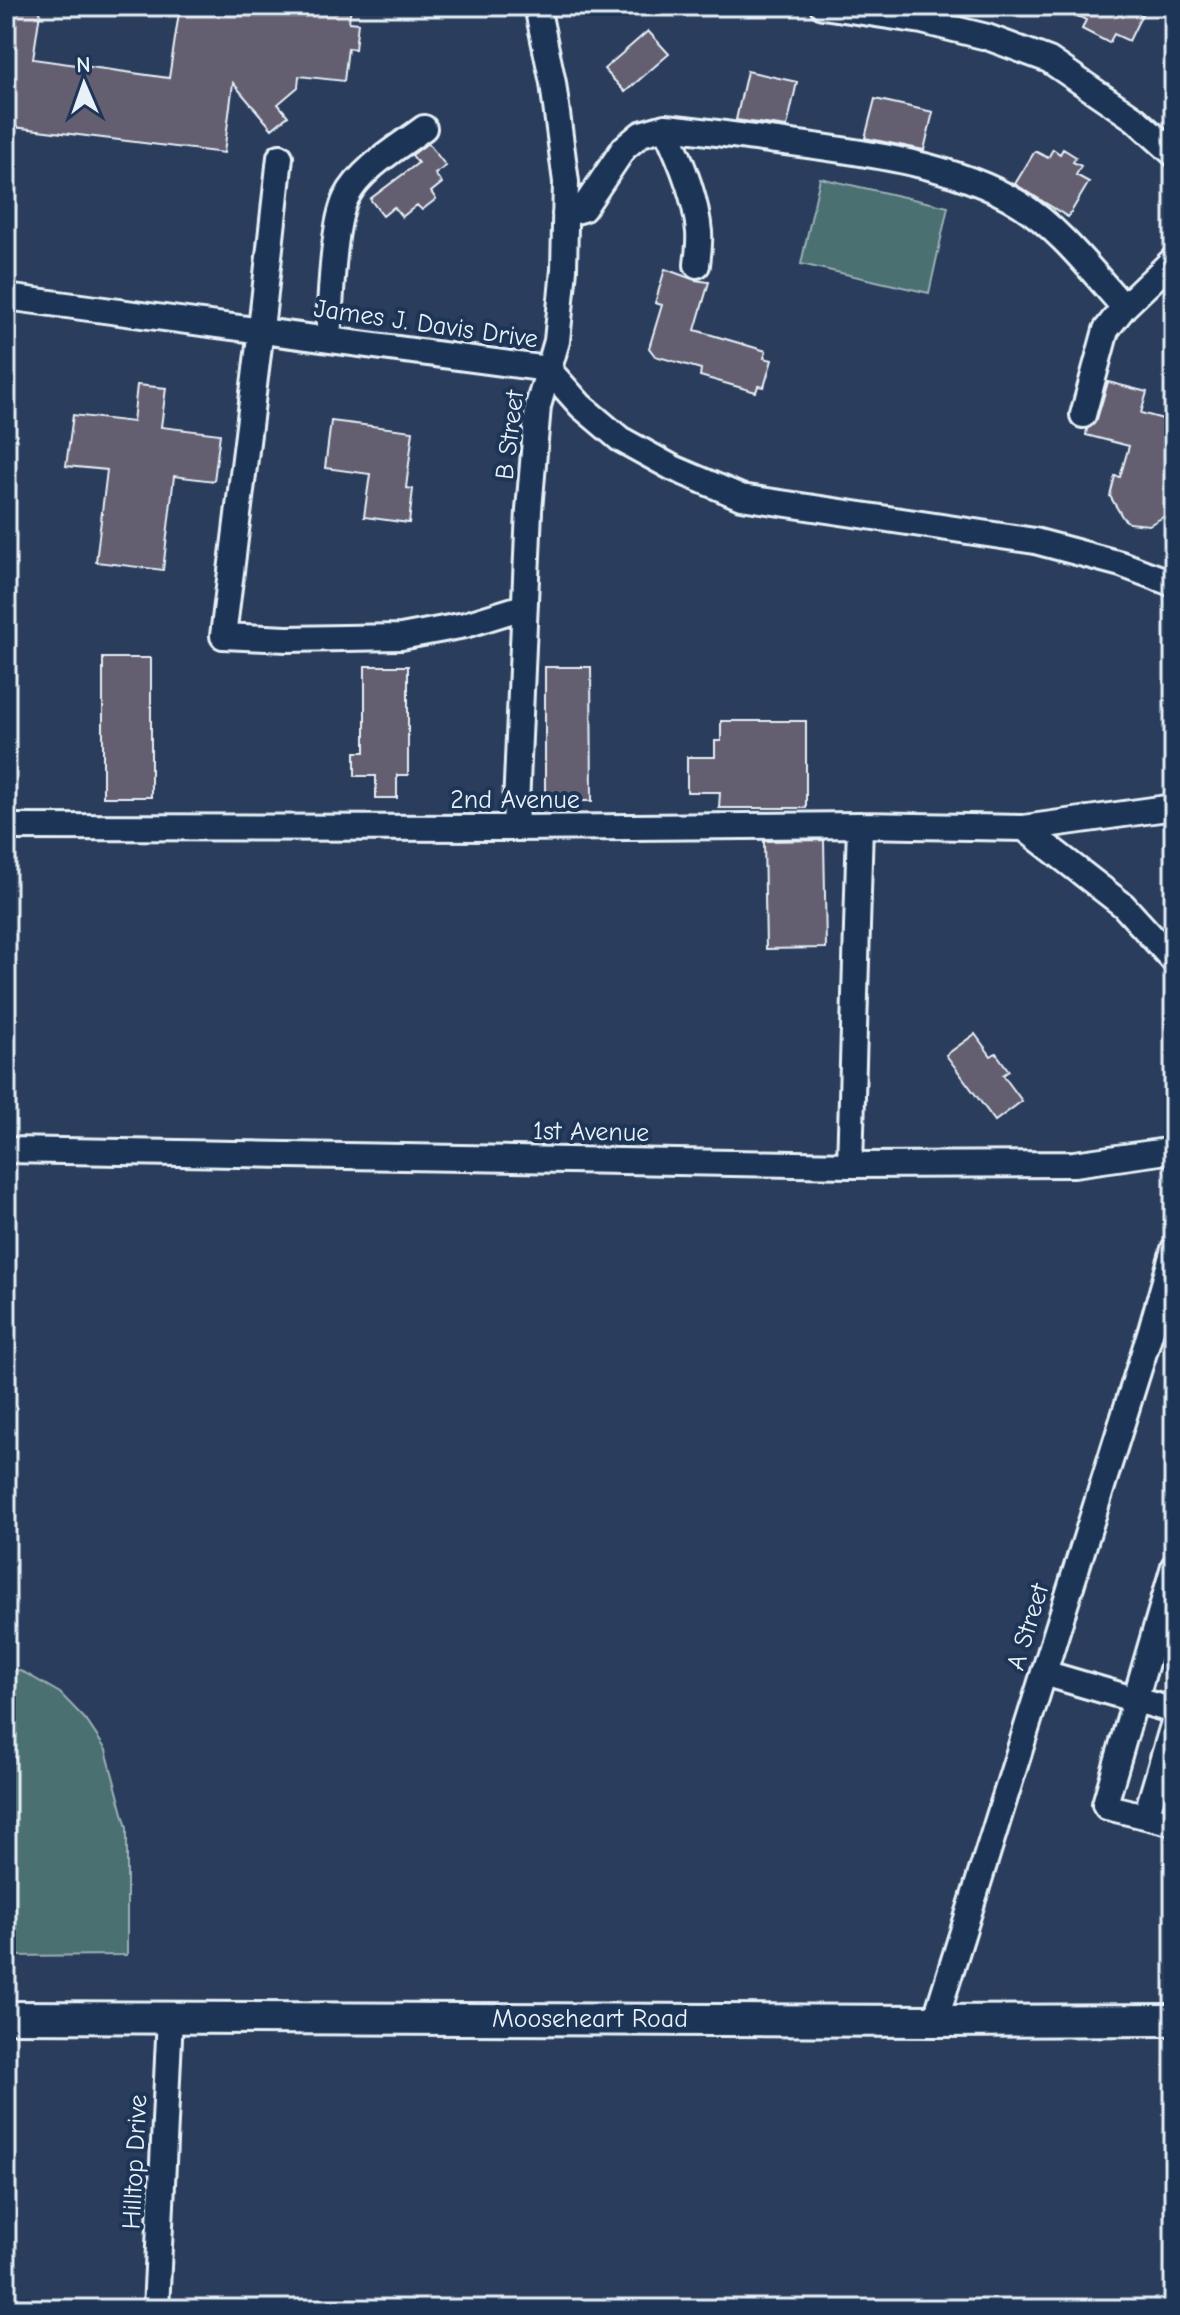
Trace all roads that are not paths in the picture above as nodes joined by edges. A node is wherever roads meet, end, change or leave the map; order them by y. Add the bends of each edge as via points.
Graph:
1 (537, 6) edge
2 (826, 6) edge
3 (665, 127) junction
4 (424, 128) dead end
5 (1174, 154) edge
6 (280, 157) dead end
7 (565, 214) junction
8 (1174, 259) edge
9 (697, 265) dead end
10 (6, 297) edge
11 (1124, 307) junction
12 (261, 329) junction
13 (328, 338) junction
14 (548, 369) junction
15 (1083, 415) dead end
16 (1174, 584) edge
17 (523, 607) junction
18 (1174, 807) edge
19 (860, 825) junction
20 (6, 827) edge
21 (515, 828) junction
22 (1024, 828) junction
23 (1174, 961) edge
24 (6, 1150) edge
25 (1174, 1150) edge
26 (850, 1165) junction
27 (1174, 1249) edge
28 (1174, 1566) edge
29 (1044, 1673) junction
30 (1135, 1699) junction
31 (1174, 1711) edge
32 (1174, 1722) edge
33 (1146, 1816) junction
34 (1174, 1823) edge
35 (6, 2017) edge
36 (170, 2017) junction
37 (1174, 2020) edge
38 (935, 2021) junction
39 (156, 2309) edge

1 - 7 street, B Street via 553,83
2 - 5 street via 922,21 1049,60 1135,119
3 - 7 street via 641,134 624,148 583,209
3 - 9 street via 697,218
3 - 11 street via 870,155 991,187 1058,236
4 - 13 street via 347,197 340,217
6 - 12 street
7 - 14 street, B Street via 557,341
8 - 11 street
10 - 12 street, James J. Davis Drive
11 - 15 street via 1106,330
12 - 13 street, James J. Davis Drive
12 - 17 street via 223,636 401,637
13 - 14 street, James J. Davis Drive
14 - 16 street, James J. Davis Drive via 620,439 741,497 1035,541
14 - 17 street, B Street via 538,406
17 - 21 street, B Street
18 - 22 street, 2nd Avenue
19 - 21 street, 2nd Avenue
19 - 22 street, 2nd Avenue
19 - 26 street
20 - 21 street, 2nd Avenue
22 - 23 street via 1123,905
24 - 26 street, 1st Avenue
25 - 26 street, 1st Avenue via 1074,1164
27 - 29 street, A Street
28 - 30 street
29 - 30 street
29 - 38 street, A Street
30 - 31 street
30 - 33 street via 1105,1804
32 - 33 street
33 - 34 street
35 - 36 main road, Mooseheart Road
36 - 38 main road, Mooseheart Road
36 - 39 street, Hilltop Drive
37 - 38 main road, Mooseheart Road

